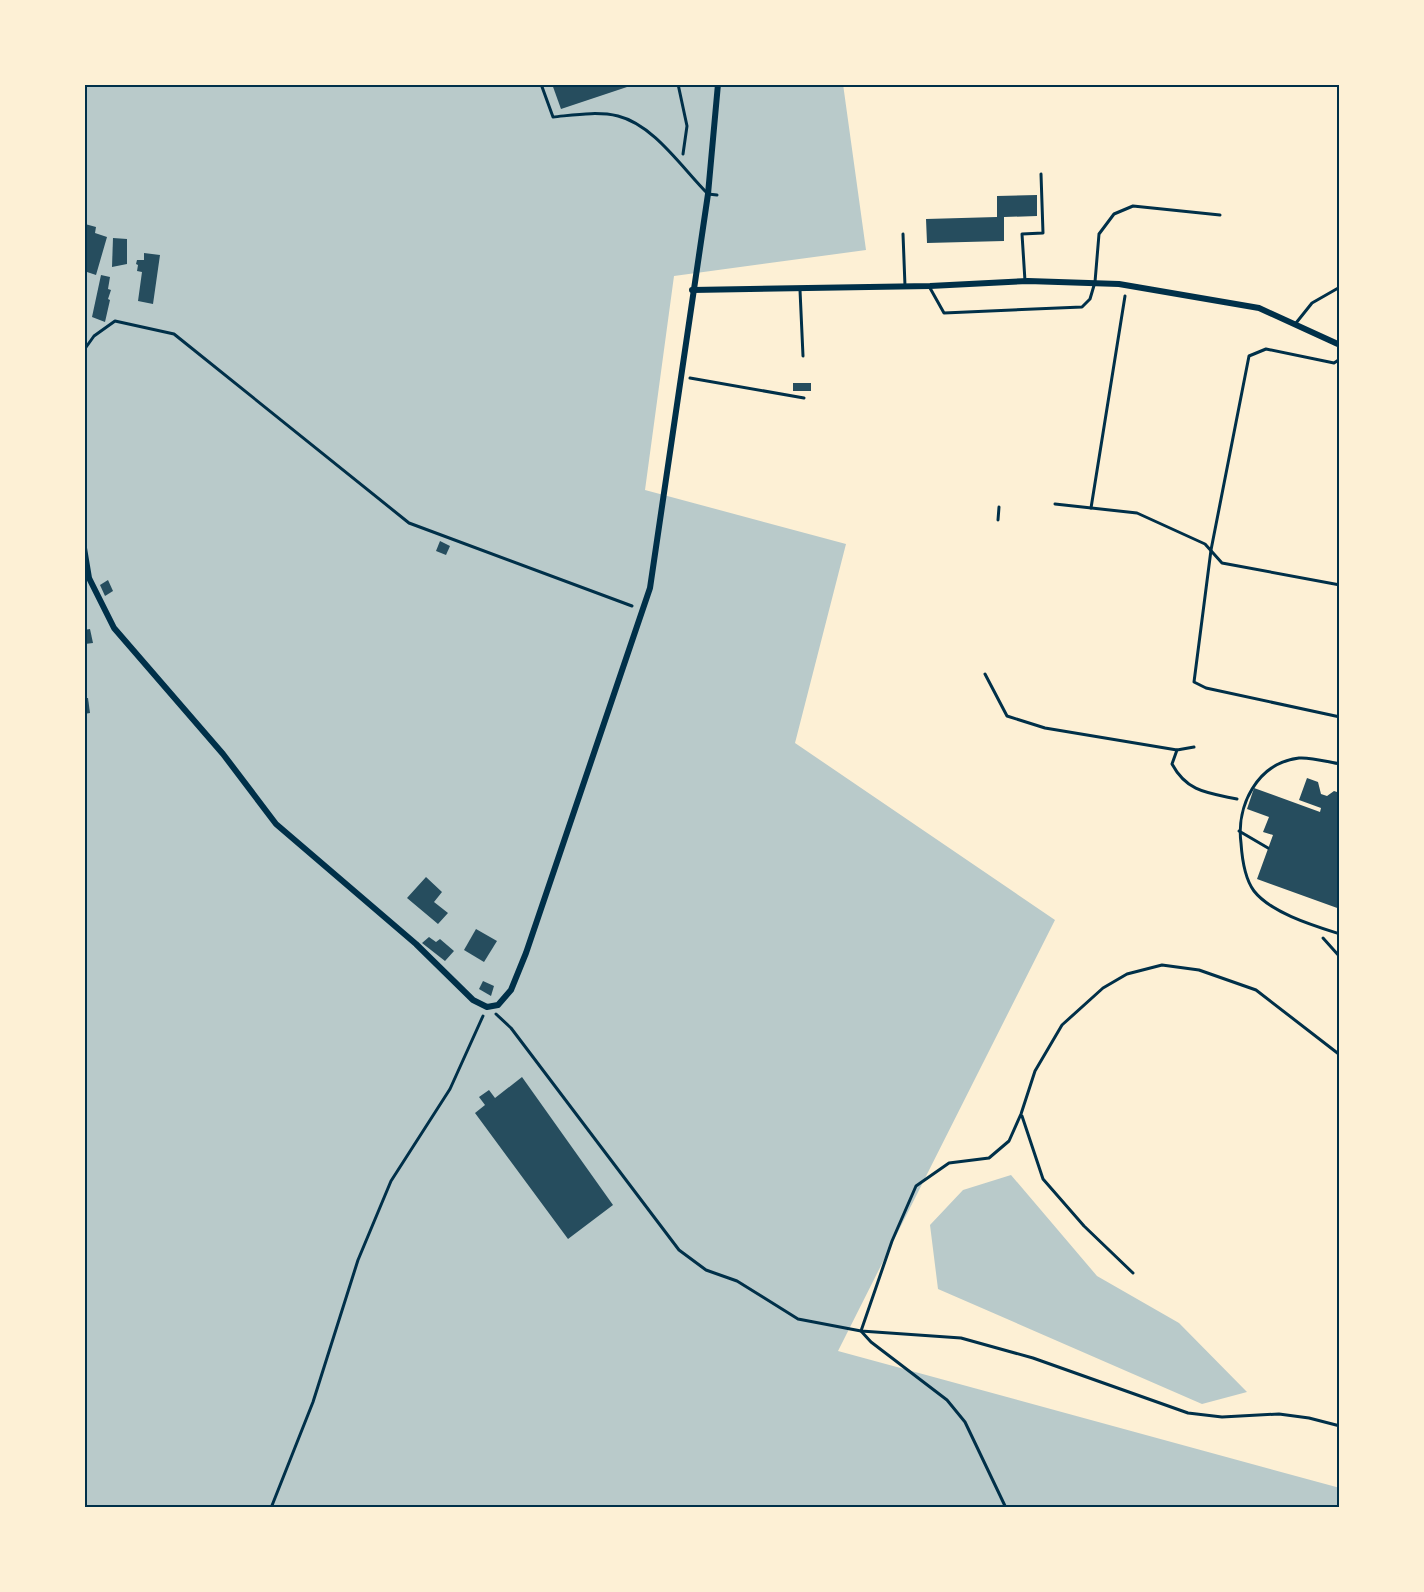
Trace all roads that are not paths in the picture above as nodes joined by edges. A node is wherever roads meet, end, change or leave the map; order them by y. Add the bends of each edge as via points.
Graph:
1 (541, 84) edge
2 (718, 84) edge
3 (1041, 174) dead end
4 (708, 194) junction
5 (717, 195) dead end
6 (1220, 215) dead end
7 (903, 234) dead end
8 (1025, 281) junction
9 (1095, 282) junction
10 (905, 286) junction
11 (930, 286) junction
12 (1340, 287) edge
13 (800, 288) junction
14 (692, 290) junction
15 (1294, 325) junction
16 (1340, 345) edge
17 (803, 356) dead end
18 (84, 548) edge
19 (1340, 764) edge
20 (1239, 831) junction
21 (1268, 848) dead end
22 (1340, 934) edge

1 - 4 lane via 553,117 620,116 651,132
2 - 4 street
3 - 8 lane via 1043,233 1022,234
4 - 5 lane
4 - 14 street
6 - 9 lane via 1133,206 1114,214 1099,234
7 - 10 lane
8 - 9 street
8 - 11 street
9 - 11 lane via 1090,299 1082,307 944,313
9 - 15 street via 1259,308
10 - 11 street
10 - 13 street
12 - 15 lane via 1312,303
13 - 14 street
13 - 17 lane
14 - 18 street via 650,588 511,990 498,1005 487,1007 473,1000 416,944 276,824 223,754 114,628 89,579
15 - 16 street
19 - 20 lane via 1299,758 1279,765 1251,789
20 - 21 lane
20 - 22 lane via 1242,859 1254,891 1278,908

